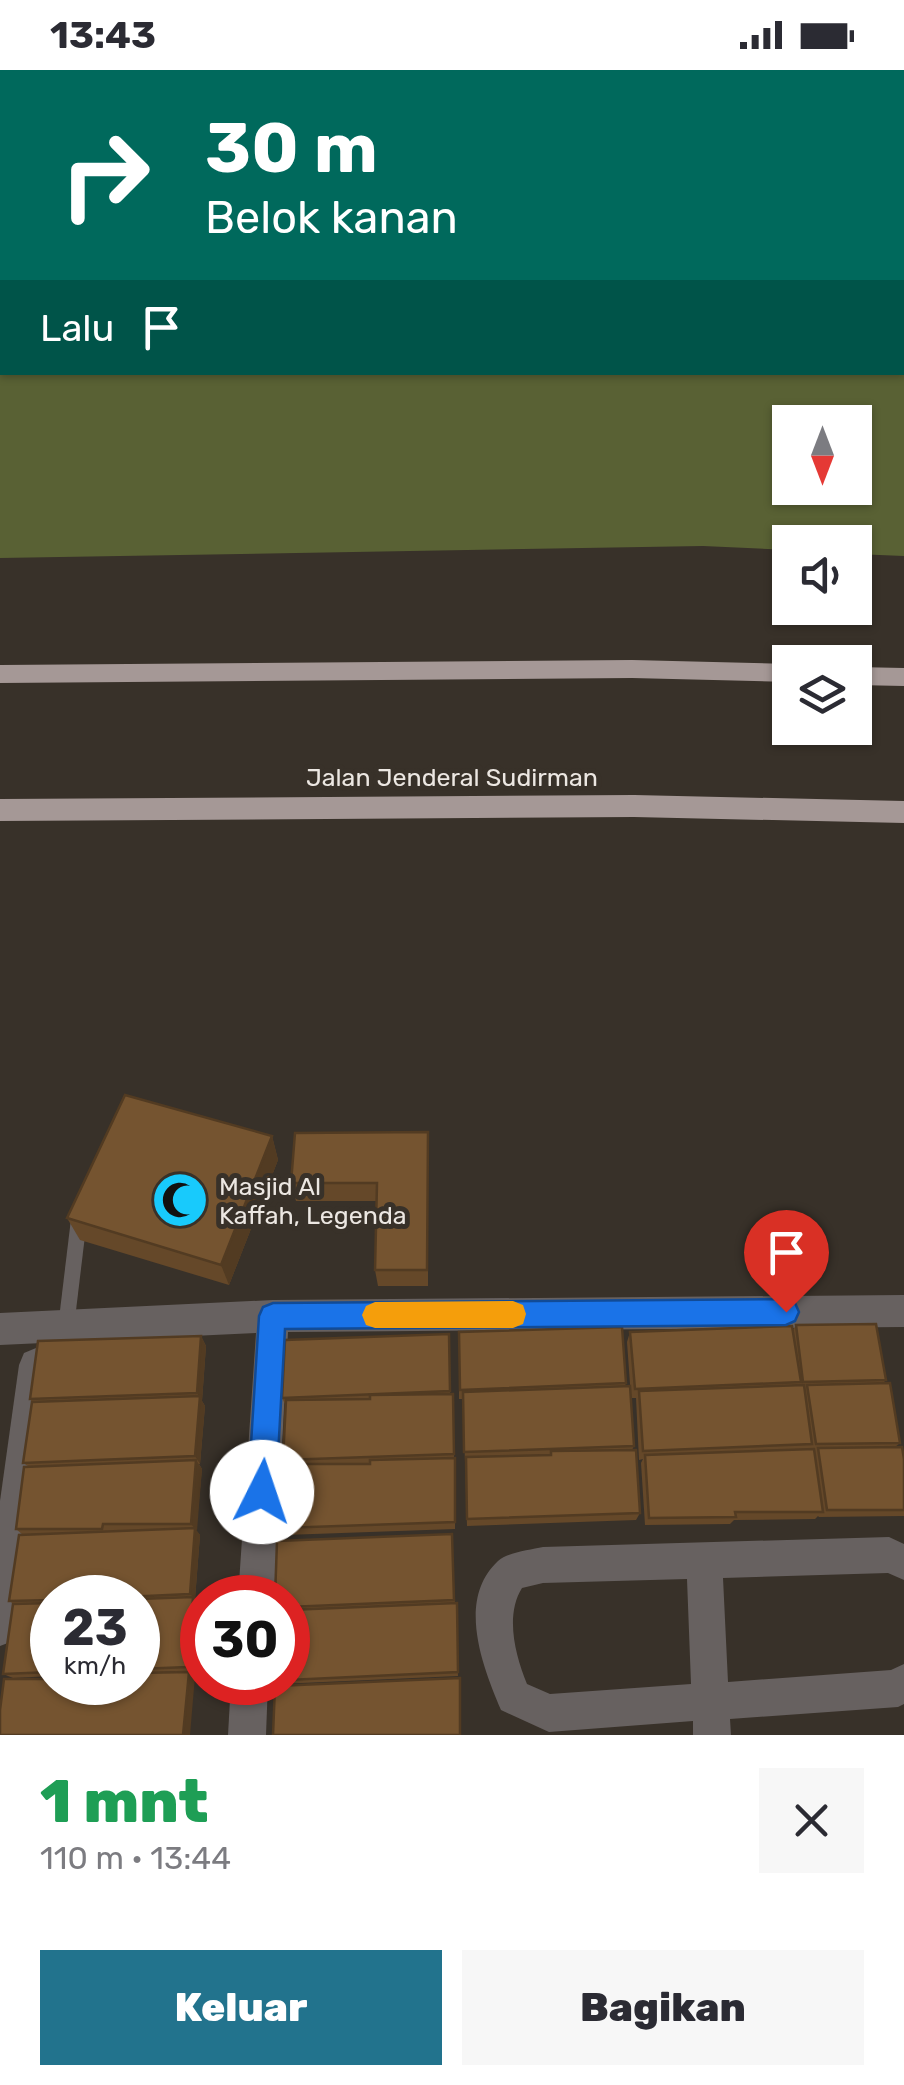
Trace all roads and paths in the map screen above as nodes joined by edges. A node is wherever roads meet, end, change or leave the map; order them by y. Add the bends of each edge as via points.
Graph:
1 (772, 673) edge
2 (0, 674) edge
3 (872, 676) edge
4 (904, 677) edge
5 (0, 810) edge
6 (904, 812) edge
7 (81, 1201) edge
8 (904, 1311) edge
9 (273, 1316) junction
10 (53, 1328) junction
11 (0, 1329) edge
12 (904, 1562) edge
13 (704, 1563) junction
14 (4, 1564) edge
15 (257, 1575) edge
16 (0, 1628) edge
17 (904, 1683) edge
18 (249, 1705) edge
19 (712, 1719) edge
20 (247, 1735) edge

1 - 2 highway via 632,668
3 - 4 highway
5 - 6 highway, Jalan Jenderal Sudirman via 634,806
7 - 10 lane
8 - 9 street
9 - 10 street
9 - 15 street
10 - 11 street
10 - 14 street
12 - 13 street via 889,1556
13 - 19 street
13 - 19 street via 544,1565 510,1573 493,1601 500,1664 514,1697 549,1713
14 - 16 street
17 - 19 street
18 - 20 street

